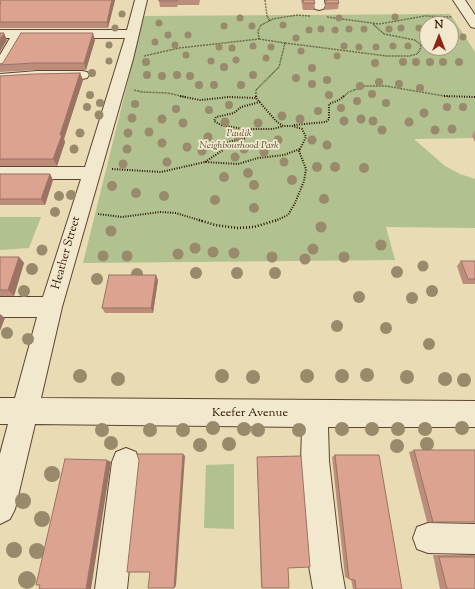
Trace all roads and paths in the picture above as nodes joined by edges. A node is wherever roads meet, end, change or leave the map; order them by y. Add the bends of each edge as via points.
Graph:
1 (141, 0) edge
2 (265, 0) edge
3 (459, 0) edge
4 (318, 10) edge
5 (270, 21) junction
6 (473, 21) edge
7 (373, 24) junction
8 (0, 34) edge
9 (19, 34) junction
10 (132, 34) junction
11 (260, 39) junction
12 (285, 43) junction
13 (126, 59) junction
14 (0, 66) edge
15 (82, 75) dead end
16 (0, 78) edge
17 (116, 90) junction
18 (475, 97) edge
19 (256, 98) junction
20 (260, 102) junction
21 (283, 126) junction
22 (293, 126) junction
23 (249, 129) junction
24 (300, 149) junction
25 (204, 162) junction
26 (91, 171) junction
27 (0, 173) edge
28 (79, 212) junction
29 (0, 307) edge
30 (51, 307) junction
31 (12, 412) edge
32 (315, 414) junction
33 (475, 414) edge
34 (126, 462) dead end
35 (0, 509) edge
36 (428, 538) dead end
37 (475, 539) edge
38 (111, 589) edge
39 (329, 589) edge

1 - 10 street, Heather Street
2 - 5 path
3 - 6 street
4 - 5 path
4 - 7 path
5 - 11 path via 261,25 258,31
6 - 7 path via 425,16
7 - 12 path via 384,34 415,40 421,45 420,50 417,54 409,56 387,56
8 - 9 street
9 - 10 street
9 - 14 street
10 - 13 street, Heather Street
11 - 12 path
11 - 13 path via 179,48
12 - 19 path via 279,67 256,90
13 - 17 street, Heather Street
15 - 16 street
17 - 19 path via 159,92 200,100
17 - 26 street, Heather Street
18 - 22 path via 452,97 386,86 365,86 330,104 329,119 326,122
19 - 20 path
20 - 21 path
20 - 23 path via 214,119 227,126
21 - 22 path
21 - 23 path via 273,129
22 - 24 path via 302,129 306,137
23 - 25 path via 246,138 228,142 223,150
24 - 25 path via 238,164
24 - 28 path via 301,160 306,169 304,181 288,215 273,222 237,228 215,225 176,212 122,217
25 - 26 path via 161,172
26 - 27 street
26 - 28 street, Heather Street
28 - 30 street, Heather Street
29 - 30 street
30 - 31 street, Heather Street
31 - 32 street, Keefer Avenue
31 - 35 street, Heather Street
32 - 33 street, Keefer Avenue
32 - 39 street via 315,461
34 - 38 street
36 - 37 street

